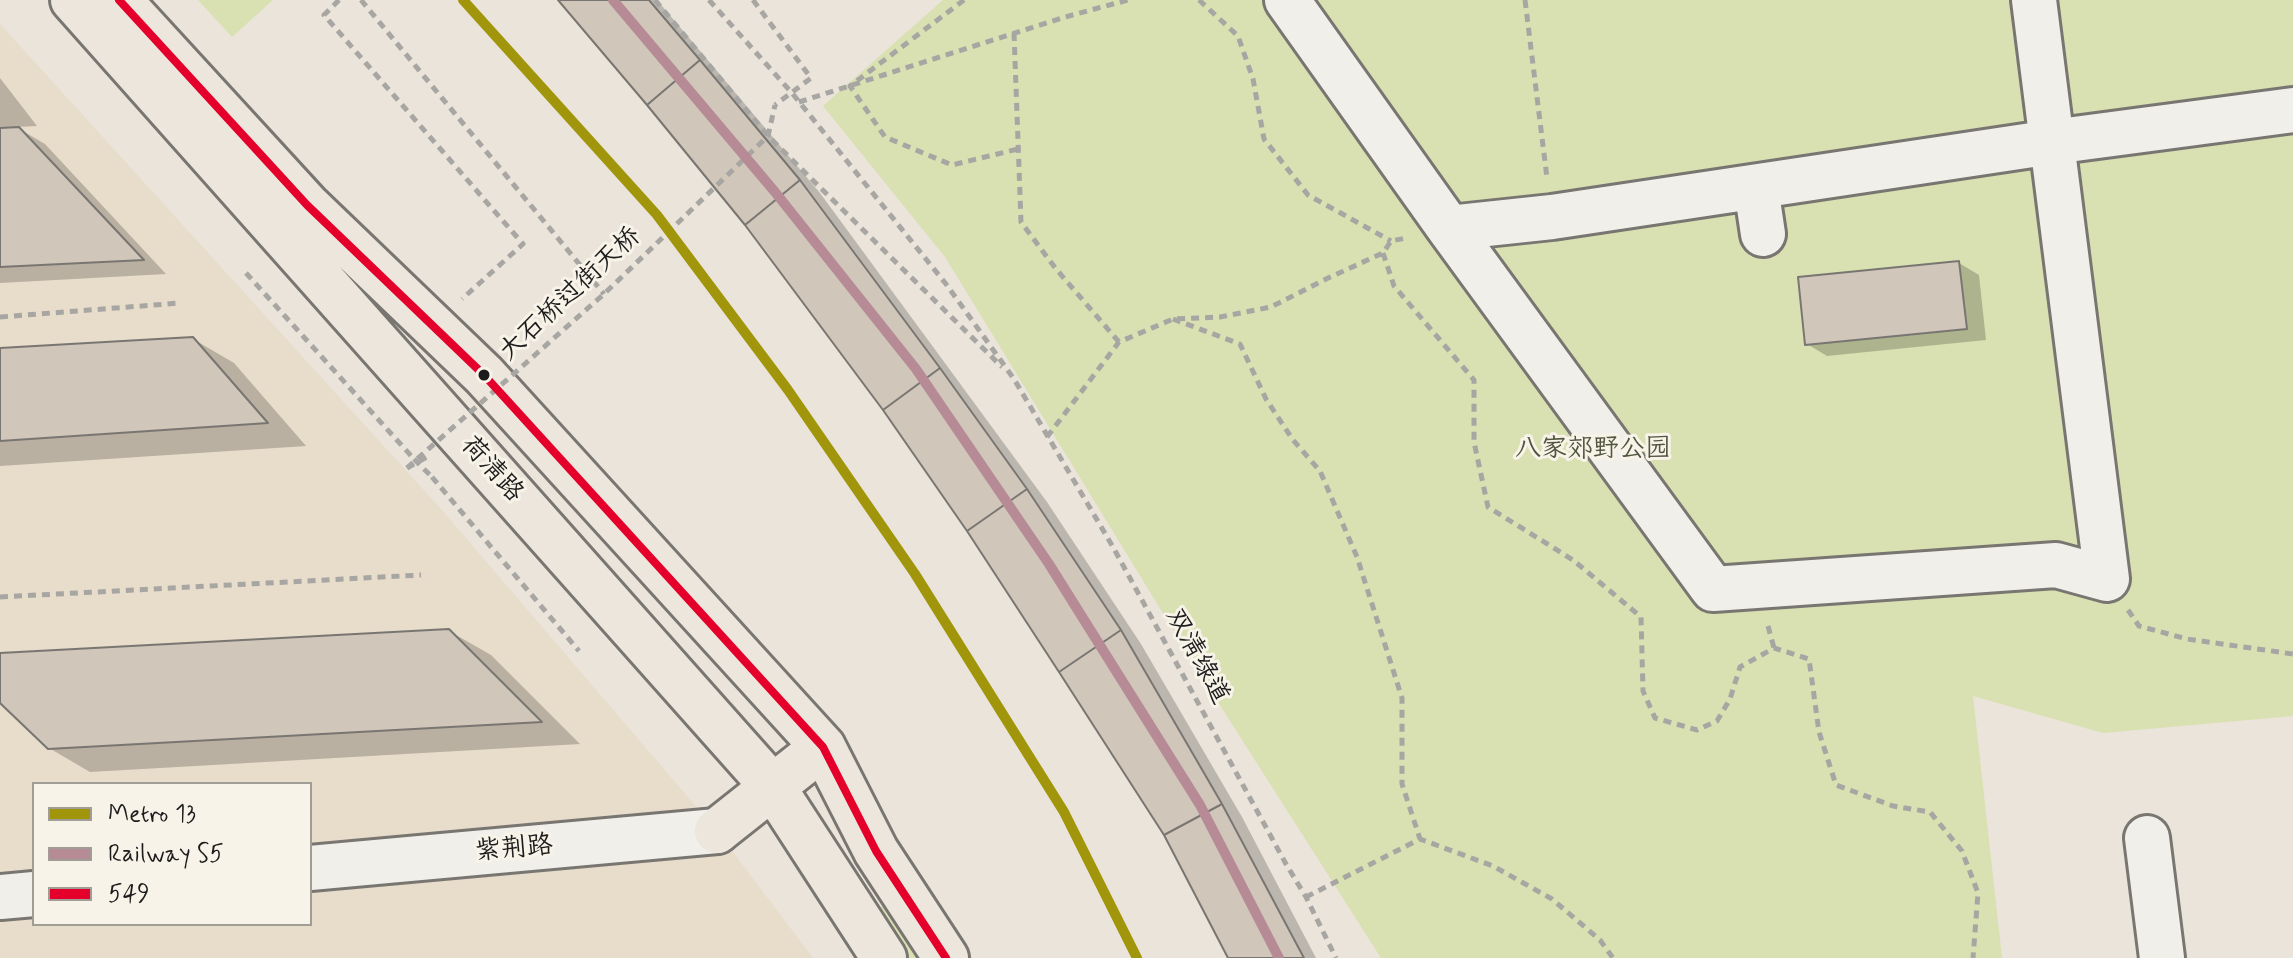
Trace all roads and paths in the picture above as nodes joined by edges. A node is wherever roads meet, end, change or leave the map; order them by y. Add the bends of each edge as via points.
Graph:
1 (73, 0) edge
2 (119, 0) edge
3 (339, 0) edge
4 (361, 0) edge
5 (655, 0) edge
6 (709, 0) edge
7 (753, 0) edge
8 (964, 0) edge
9 (1128, 0) edge
10 (1199, 0) edge
11 (1287, 0) edge
12 (1525, 0) edge
13 (2034, 0) edge
14 (1014, 33) junction
15 (850, 86) junction
16 (792, 93) junction
17 (799, 102) junction
18 (2293, 110) edge
19 (768, 136) junction
20 (2052, 142) junction
21 (1018, 149) junction
22 (1756, 187) junction
23 (1552, 217) junction
24 (1449, 228) junction
25 (1763, 234) dead end
26 (1391, 241) junction
27 (523, 244) dead end
28 (1383, 253) junction
29 (246, 273) dead end
30 (604, 294) junction
31 (180, 303) dead end
32 (0, 317) edge
33 (1173, 319) junction
34 (1119, 342) junction
35 (1014, 379) junction
36 (1047, 437) junction
37 (414, 459) junction
38 (407, 468) dead end
39 (421, 575) dead end
40 (2107, 579) junction
41 (0, 597) edge
42 (579, 651) dead end
43 (2293, 654) edge
44 (823, 747) junction
45 (773, 787) junction
46 (717, 831) joint
47 (2147, 838) dead end
48 (1420, 839) junction
49 (312, 868) edge
50 (32, 894) edge
51 (0, 897) edge
52 (1306, 897) junction
53 (884, 958) edge
54 (946, 958) edge
55 (1336, 958) edge
56 (1613, 958) edge
57 (1973, 958) edge
58 (2162, 958) edge

1 - 45 main road, 荷清路
2 - 44 main road via 307,205 484,375
3 - 27 path via 324,15
4 - 30 path
5 - 19 path
6 - 16 path
7 - 16 path via 811,78
8 - 15 path
9 - 14 path
10 - 26 path via 1238,36 1253,79 1264,139 1308,195
11 - 24 street
12 - 23 path
13 - 20 street
14 - 15 path
14 - 21 path
15 - 17 path
15 - 21 path via 885,137 952,165
16 - 17 path
16 - 19 path, bridge via 775,105
17 - 35 path via 946,284
18 - 20 street
19 - 30 path, 大石桥过街天桥, bridge
19 - 35 path
20 - 22 street
20 - 40 street
21 - 34 path via 1021,222
22 - 23 street
22 - 25 street
23 - 24 street
24 - 26 path
24 - 40 street via 1713,589 2056,565
26 - 28 path
28 - 33 path via 1271,307
28 - 57 path via 1394,286 1474,380 1474,442 1488,507 1573,560 1641,617 1643,691 1655,718 1697,730 1717,721 1740,667 1774,648 1809,659 1819,732 1836,785 1893,806 1930,812 1962,851 1978,893
29 - 37 path
30 - 37 path, 大石桥过街天桥, bridge
31 - 32 path
33 - 34 path
33 - 48 path via 1240,344 1266,399 1320,471 1357,557 1402,698 1402,784
34 - 36 path
35 - 36 path, 双清绿道
36 - 52 path, 双清绿道
37 - 38 path, 大石桥过街天桥, bridge
37 - 42 path, bridge
39 - 41 path
40 - 43 path via 2139,626 2187,639
44 - 45 main road
44 - 54 main road via 876,851
45 - 46 main road
45 - 53 main road, 荷清路
46 - 49 street, 紫荆路
47 - 58 street
48 - 52 path
48 - 56 path via 1493,866 1552,899
50 - 51 street
52 - 55 path, 双清绿道

